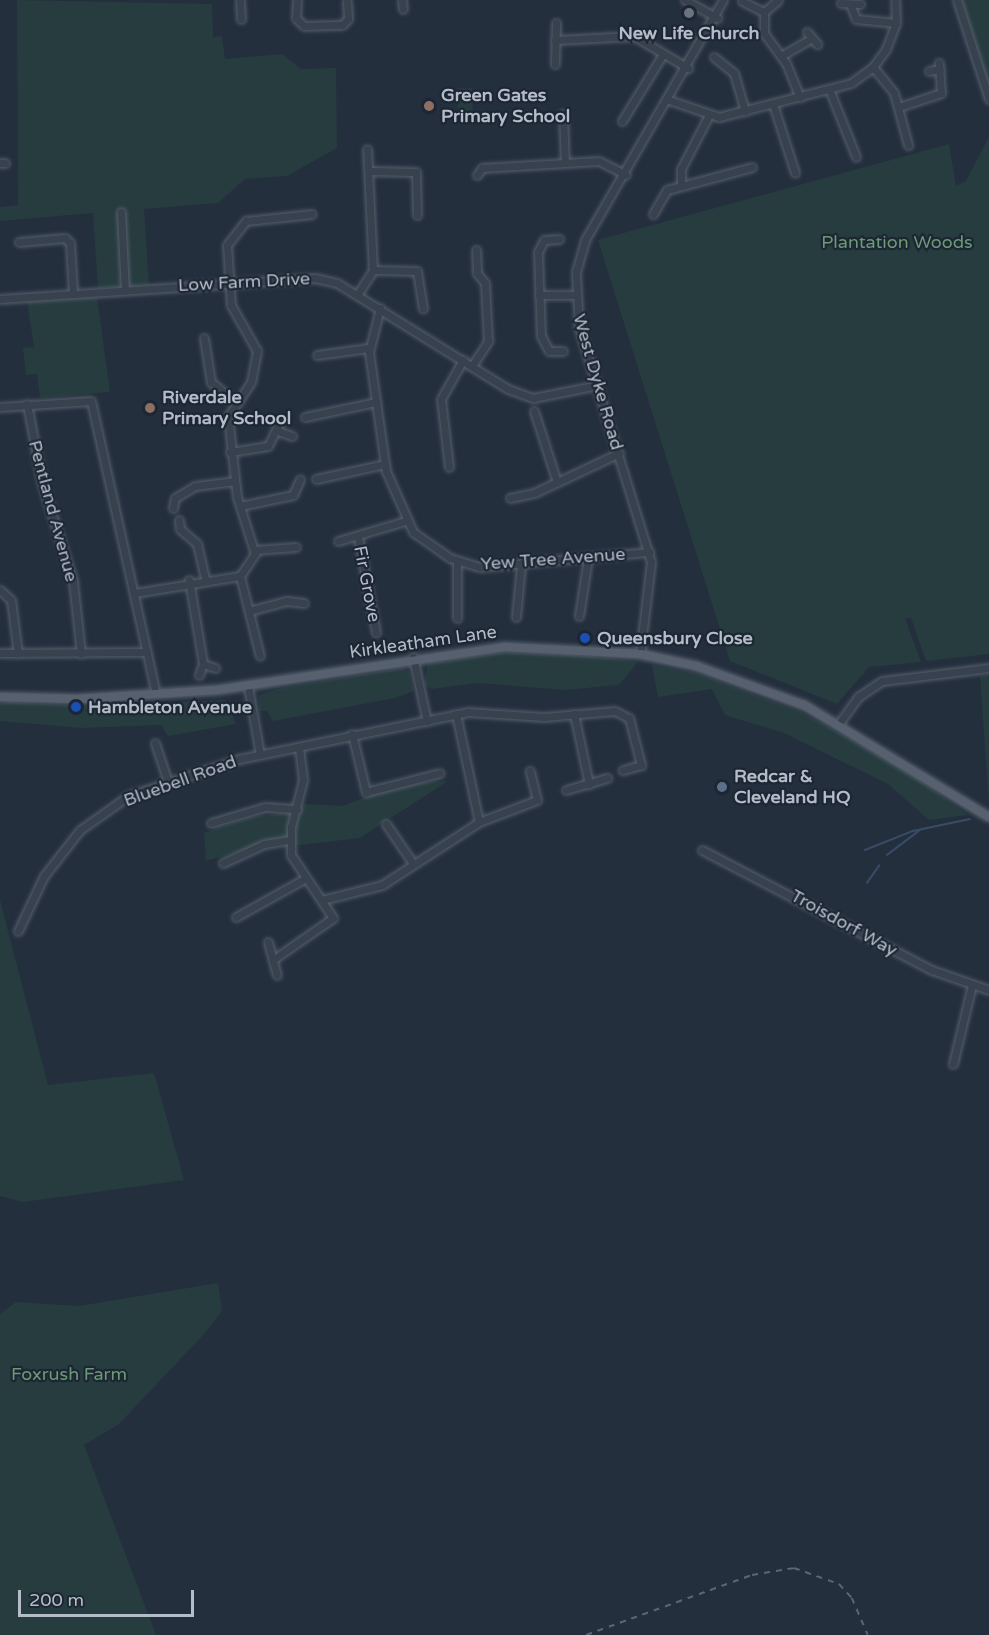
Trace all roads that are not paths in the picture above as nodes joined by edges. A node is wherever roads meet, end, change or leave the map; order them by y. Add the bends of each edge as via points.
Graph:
1 (240, 0) edge
2 (297, 0) edge
3 (402, 0) edge
4 (685, 0) edge
5 (723, 0) edge
6 (777, 0) edge
7 (895, 0) edge
8 (957, 0) edge
9 (347, 1) edge
10 (841, 3) dead end
11 (850, 4) junction
12 (860, 4) dead end
13 (745, 5) edge
14 (403, 9) dead end
15 (764, 12) junction
16 (717, 18) junction
17 (241, 19) dead end
18 (896, 23) junction
19 (556, 24) dead end
20 (807, 32) dead end
21 (555, 40) junction
22 (809, 40) junction
23 (817, 44) dead end
24 (726, 52) dead end
25 (663, 54) junction
26 (782, 56) junction
27 (714, 57) dead end
28 (722, 60) junction
29 (555, 64) dead end
30 (873, 67) junction
31 (688, 68) junction
32 (929, 72) dead end
33 (829, 89) junction
34 (800, 97) junction
35 (989, 99) edge
36 (669, 100) junction
37 (773, 104) junction
38 (899, 107) junction
39 (745, 111) junction
40 (563, 114) dead end
41 (708, 117) junction
42 (622, 120) dead end
43 (909, 140) dead end
44 (854, 148) junction
45 (367, 149) dead end
46 (844, 151) dead end
47 (856, 157) dead end
48 (565, 163) junction
49 (752, 167) dead end
50 (784, 169) dead end
51 (369, 171) junction
52 (477, 175) dead end
53 (626, 175) junction
54 (681, 186) junction
55 (122, 212) dead end
56 (312, 214) dead end
57 (653, 214) dead end
58 (417, 215) dead end
59 (559, 239) dead end
60 (18, 242) dead end
61 (476, 250) dead end
62 (373, 270) junction
63 (229, 282) junction
64 (125, 290) junction
65 (73, 293) junction
66 (357, 295) junction
67 (540, 295) junction
68 (575, 295) junction
69 (0, 299) edge
70 (380, 308) junction
71 (423, 309) dead end
72 (204, 338) dead end
73 (369, 348) junction
74 (562, 351) dead end
75 (317, 355) dead end
76 (463, 360) junction
77 (472, 366) junction
78 (598, 386) junction
79 (235, 402) junction
80 (376, 402) junction
81 (27, 404) junction
82 (0, 407) edge
83 (534, 411) dead end
84 (310, 418) dead end
85 (280, 421) dead end
86 (279, 431) junction
87 (292, 436) dead end
88 (230, 452) junction
89 (619, 453) junction
90 (385, 464) junction
91 (449, 467) dead end
92 (321, 475) dead end
93 (300, 479) dead end
94 (234, 481) junction
95 (557, 482) junction
96 (293, 495) junction
97 (510, 498) dead end
98 (300, 502) dead end
99 (240, 506) junction
100 (173, 508) dead end
101 (179, 520) dead end
102 (405, 522) junction
103 (358, 537) junction
104 (338, 541) dead end
105 (296, 547) dead end
106 (255, 550) junction
107 (649, 552) junction
108 (588, 558) junction
109 (458, 561) junction
110 (521, 565) junction
111 (240, 576) junction
112 (205, 579) junction
113 (189, 580) junction
114 (0, 590) edge
115 (135, 593) junction
116 (304, 603) dead end
117 (249, 611) junction
118 (577, 611) dead end
119 (508, 612) dead end
120 (454, 615) dead end
121 (376, 632) dead end
122 (147, 652) junction
123 (0, 653) edge
124 (18, 654) junction
125 (81, 654) junction
126 (640, 654) junction
127 (260, 656) dead end
128 (413, 657) junction
129 (203, 664) junction
130 (215, 668) dead end
131 (989, 668) edge
132 (199, 675) dead end
133 (248, 686) junction
134 (156, 694) junction
135 (0, 697) edge
136 (456, 714) junction
137 (574, 714) junction
138 (427, 722) junction
139 (840, 722) junction
140 (352, 734) junction
141 (155, 743) dead end
142 (299, 747) junction
143 (260, 755) junction
144 (623, 770) dead end
145 (530, 771) dead end
146 (440, 773) dead end
147 (607, 778) dead end
148 (168, 782) junction
149 (589, 784) junction
150 (566, 790) dead end
151 (297, 808) junction
152 (989, 817) edge
153 (479, 822) junction
154 (211, 823) dead end
155 (386, 824) dead end
156 (289, 840) junction
157 (702, 850) dead end
158 (412, 862) junction
159 (223, 863) dead end
160 (304, 879) junction
161 (322, 900) junction
162 (236, 917) dead end
163 (18, 931) dead end
164 (268, 942) dead end
165 (274, 959) junction
166 (277, 975) dead end
167 (972, 985) junction
168 (989, 990) edge
169 (952, 1064) dead end

1 - 17 street
2 - 9 street via 296,18 304,26 342,25 348,19
3 - 14 street
4 - 16 street
5 - 16 street, West Dyke Road
6 - 15 street
7 - 18 street
8 - 35 street
10 - 11 street
11 - 12 street
11 - 18 street via 856,19
13 - 15 street
15 - 26 street via 764,33
16 - 31 street, West Dyke Road
18 - 30 street
19 - 21 street
20 - 22 street
21 - 25 street via 634,36
21 - 29 street
22 - 23 street
22 - 26 street
24 - 28 street
25 - 31 street
25 - 42 street
26 - 34 street
27 - 28 street
28 - 39 street via 738,82
30 - 33 street
30 - 38 street via 887,81
31 - 36 street, West Dyke Road
32 - 38 street via 940,66 941,93
33 - 34 street
33 - 44 street
34 - 37 street
36 - 41 street
36 - 53 street, West Dyke Road
37 - 39 street
37 - 50 street via 794,169
38 - 43 street
39 - 41 street
40 - 48 street
41 - 54 street via 681,169
44 - 46 street
44 - 47 street
45 - 51 street
48 - 52 street via 482,168
48 - 53 street via 604,162
49 - 54 street
51 - 58 street via 416,172
51 - 62 street
53 - 68 street, West Dyke Road via 585,240
54 - 57 street via 663,193
55 - 64 street
56 - 63 street via 246,221 227,245
59 - 67 street via 539,244
60 - 65 street via 64,238 70,243
61 - 77 street via 477,273 485,283 488,340
62 - 66 street
62 - 71 street via 417,271
63 - 64 street, Low Farm Drive
63 - 66 street, Low Farm Drive via 315,278
63 - 79 street via 234,314 257,351 251,382
64 - 65 street, Low Farm Drive
65 - 69 street, Low Farm Drive
66 - 70 street, Low Farm Drive
67 - 68 street
67 - 74 street via 544,346
68 - 78 street, West Dyke Road
70 - 73 street
70 - 76 street, Low Farm Drive
72 - 79 street via 211,382
73 - 75 street
73 - 80 street
76 - 77 street, Low Farm Drive
76 - 91 street via 441,399
77 - 78 street, Low Farm Drive via 533,398
78 - 89 street, West Dyke Road
79 - 88 street via 228,417
80 - 84 street
80 - 90 street
81 - 82 street
81 - 115 street via 91,401
81 - 125 street, Pentland Avenue via 42,483 73,582
83 - 95 street
85 - 86 street
86 - 87 street
86 - 88 street via 268,446
88 - 94 street
89 - 95 street
89 - 107 street, West Dyke Road
90 - 92 street
90 - 102 street
93 - 96 street
94 - 99 street
94 - 100 street via 195,486 171,496
95 - 97 street
96 - 98 street
96 - 99 street
99 - 106 street
101 - 112 street via 180,529 197,544
102 - 103 street
102 - 109 street, Yew Tree Avenue
103 - 104 street
103 - 121 street, Fir Grove
105 - 106 street
106 - 111 street
107 - 108 street, Yew Tree Avenue
107 - 126 street, West Dyke Road
108 - 110 street, Yew Tree Avenue
108 - 118 street
109 - 110 street, Yew Tree Avenue via 480,567
109 - 120 street
110 - 119 street via 516,615
111 - 112 street
111 - 117 street
112 - 113 street
113 - 115 street
113 - 129 street
114 - 124 street via 8,592 13,609
115 - 122 street
116 - 117 street via 287,601
117 - 127 street
122 - 125 street
122 - 134 street
123 - 124 street
124 - 125 street
126 - 128 main road, Kirkleatham Lane via 539,647
126 - 139 main road, Kirkleatham Lane via 766,689
128 - 133 main road, Kirkleatham Lane
128 - 138 street
129 - 130 street
129 - 132 street
131 - 139 street via 882,681 858,697
133 - 134 main road, Kirkleatham Lane
133 - 143 street
134 - 135 main road, Kirkleatham Lane
136 - 137 street, Bluebell Road
136 - 138 street, Bluebell Road
136 - 153 street
137 - 144 street, Bluebell Road via 627,715 641,765
137 - 149 street
138 - 140 street, Bluebell Road
139 - 152 main road, Kirkleatham Lane
140 - 142 street, Bluebell Road
140 - 146 street via 366,792
141 - 148 street
142 - 143 street, Bluebell Road
142 - 151 street via 301,789
143 - 148 street, Bluebell Road
145 - 153 street via 537,801
147 - 149 street
148 - 163 street, Bluebell Road via 128,796 80,830 44,876
149 - 150 street
151 - 154 street via 265,807
151 - 156 street
153 - 158 street
155 - 158 street
156 - 159 street via 264,844
156 - 160 street
157 - 167 street, Troisdorf Way via 860,935
158 - 161 street via 382,885
160 - 161 street
160 - 162 street
161 - 165 street via 333,918
164 - 165 street
165 - 166 street
167 - 168 street, Troisdorf Way
167 - 169 street

